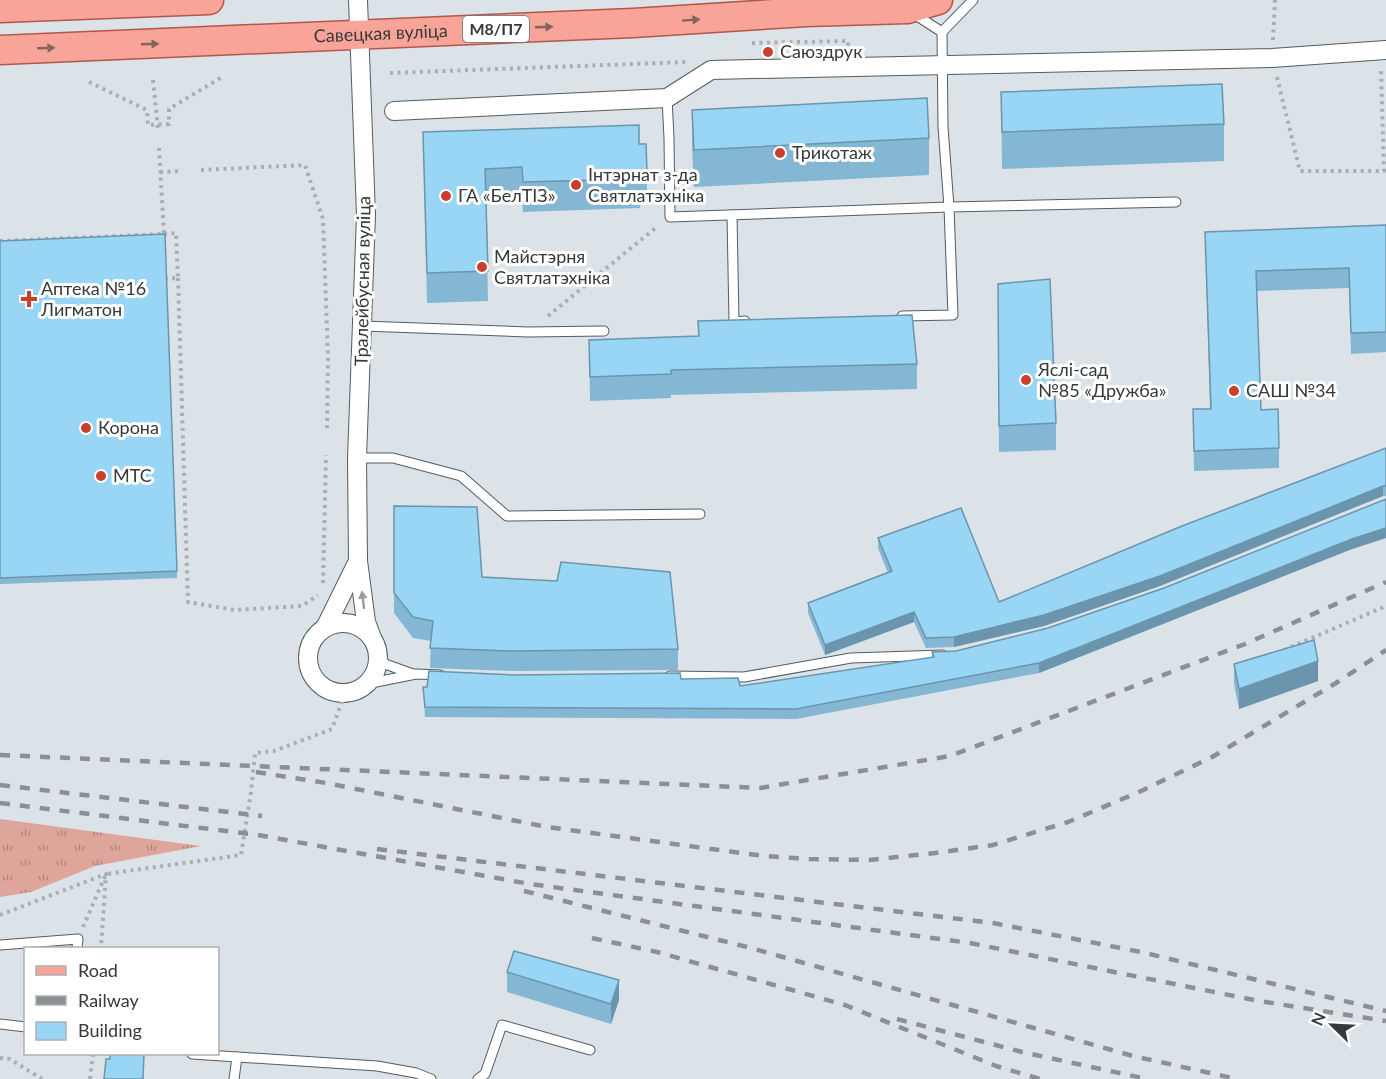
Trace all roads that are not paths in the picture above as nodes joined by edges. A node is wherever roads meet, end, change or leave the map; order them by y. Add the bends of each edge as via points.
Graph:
1 (209, 0) edge
2 (358, 0) edge
3 (939, 0) edge
4 (973, 0) edge
5 (87, 2) edge
6 (0, 8) edge
7 (907, 9) junction
8 (942, 32) junction
9 (359, 35) junction
10 (0, 50) edge
11 (1383, 50) edge
12 (943, 65) junction
13 (667, 98) junction
14 (394, 111) dead end
15 (1176, 202) dead end
16 (949, 207) junction
17 (732, 215) junction
18 (895, 316) edge
19 (757, 321) edge
20 (363, 326) junction
21 (604, 332) dead end
22 (357, 458) junction
23 (700, 514) dead end
24 (358, 561) junction
25 (326, 626) junction
26 (375, 645) junction
27 (955, 654) edge
28 (416, 674) junction
29 (448, 676) edge
30 (661, 676) edge
31 (366, 684) junction
32 (77, 944) edge
33 (0, 945) edge
34 (0, 1024) edge
35 (24, 1027) edge
36 (590, 1050) dead end
37 (214, 1055) edge
38 (237, 1057) junction
39 (234, 1079) edge
40 (431, 1079) edge
41 (478, 1079) edge

1 - 5 main road
2 - 9 street, Тралейбусная вуліца
3 - 7 main road, Савецкая вуліца / М8/П7
4 - 8 lane
5 - 6 main road
7 - 8 lane
9 -> 7 main road, Савецкая вуліца / М8/П7
8 - 12 lane
10 -> 9 main road, Савецкая вуліца / М8/П7
9 - 20 street, Тралейбусная вуліца via 366,214
11 - 12 street via 1272,58
12 - 13 street via 711,70
12 - 16 lane
13 - 14 street
13 - 17 lane via 670,217
15 - 16 lane
16 - 17 lane
16 - 18 lane via 953,315
17 - 19 lane via 734,322
20 - 21 lane
20 - 22 street, Тралейбусная вуліца
22 - 23 lane via 393,458 461,476 507,516
22 - 24 street, Тралейбусная вуліца
24 - 25 street, Тралейбусная вуліца
26 -> 24 street, Тралейбусная вуліца via 366,622
25 - 26 street via 343,622 359,626
25 - 31 street via 314,637 308,653 310,670 319,683 334,691 345,693
26 - 28 lane via 385,664
26 - 31 street via 375,670
27 - 30 lane via 851,658 744,677
28 - 29 lane
28 - 31 lane
32 - 33 lane
34 - 35 lane
36 - 41 lane via 502,1025 485,1074
37 - 38 lane
38 - 39 lane
38 - 40 lane via 377,1066

